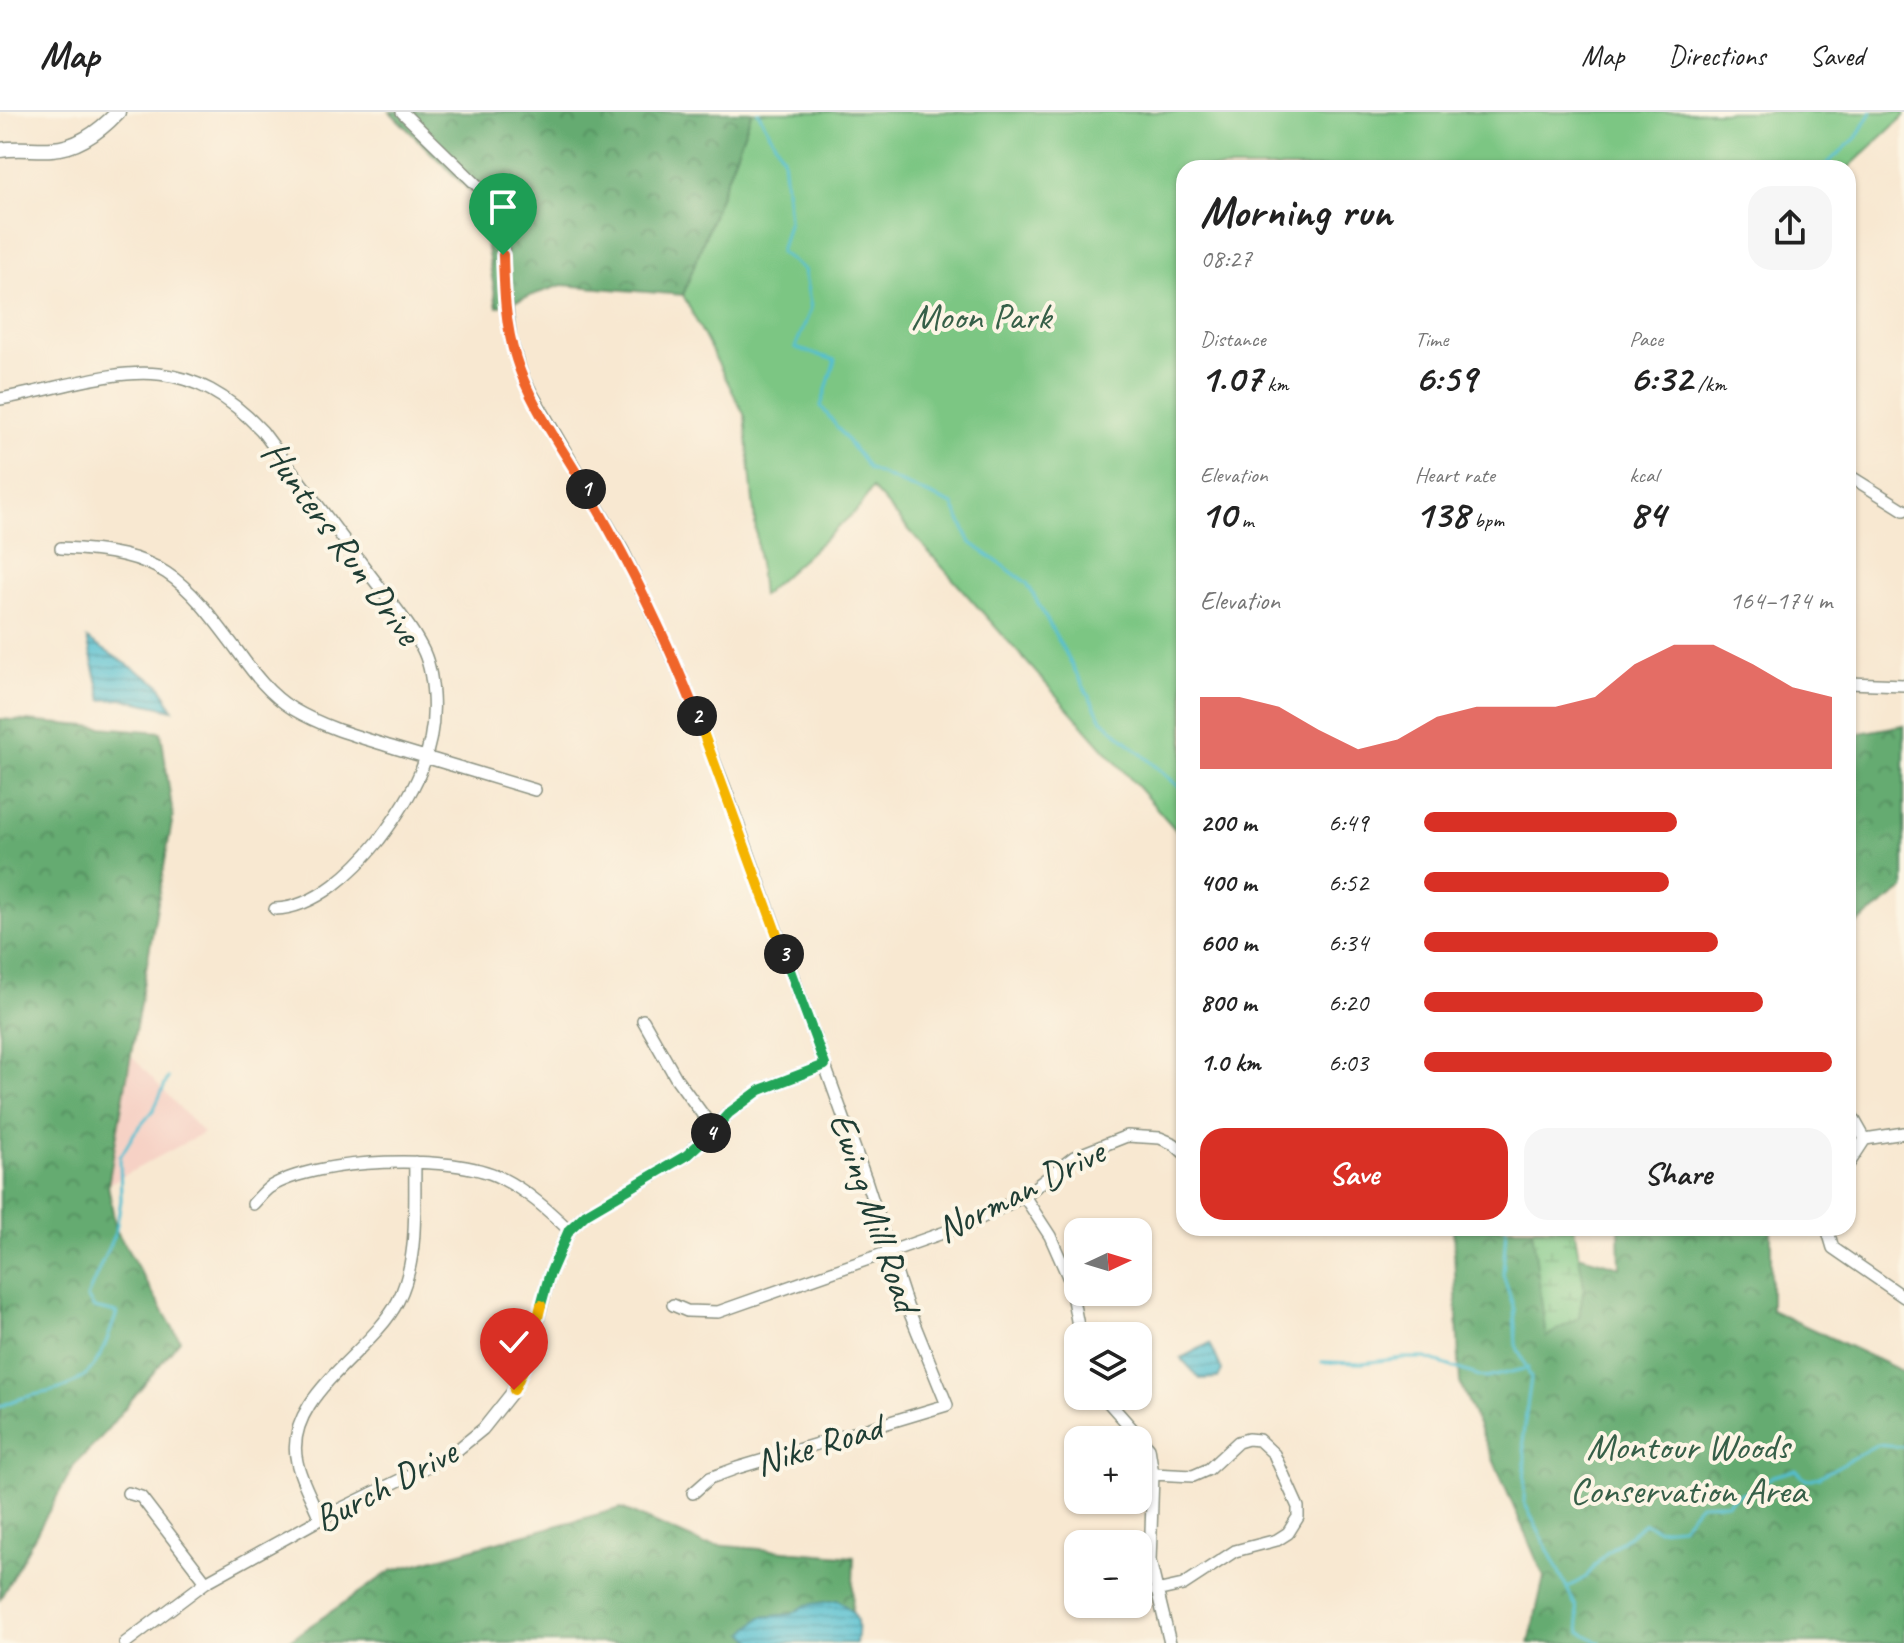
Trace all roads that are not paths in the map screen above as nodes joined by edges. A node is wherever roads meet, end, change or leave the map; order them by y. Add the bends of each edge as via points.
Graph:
1 (118, 112) edge
2 (402, 112) edge
3 (0, 150) edge
4 (0, 399) edge
5 (1856, 480) edge
6 (1904, 510) edge
7 (61, 548) dead end
8 (1856, 683) edge
9 (1904, 685) edge
10 (427, 757) junction
11 (535, 790) dead end
12 (275, 909) dead end
13 (643, 1020) dead end
14 (825, 1065) junction
15 (1856, 1123) edge
16 (714, 1130) junction
17 (1904, 1133) edge
18 (1865, 1139) junction
19 (1176, 1146) edge
20 (1856, 1153) edge
21 (415, 1162) junction
22 (1024, 1196) junction
23 (253, 1204) dead end
24 (569, 1230) junction
25 (1829, 1236) edge
26 (889, 1252) junction
27 (1904, 1297) edge
28 (673, 1305) dead end
29 (1077, 1322) edge
30 (947, 1405) joint
31 (1115, 1410) edge
32 (1153, 1474) junction
33 (128, 1493) dead end
34 (693, 1493) dead end
35 (320, 1519) junction
36 (206, 1582) junction
37 (1156, 1591) junction
38 (125, 1643) edge
39 (1170, 1643) edge

1 - 3 main road via 70,146
2 - 14 street, Ewing Mill Road via 480,188 494,210 503,240 511,341 523,378 623,551 680,674
4 - 10 street, Hunters Run Drive via 111,375 161,373 201,384 245,412 423,650 435,717
5 - 6 street
7 - 10 street via 116,553 173,576 214,617 276,698 318,722
8 - 9 street
10 - 11 street
10 - 12 street, Hunters Run Drive via 395,818 347,875 327,891
13 - 16 street
14 - 16 street, Burch Drive via 760,1090
14 - 26 street, Ewing Mill Road
15 - 18 street
16 - 24 street, Burch Drive via 687,1155 586,1214
17 - 18 street
18 - 20 street
19 - 22 street, Norman Drive via 1160,1138 1127,1136 1074,1157
21 - 23 street via 326,1169 271,1187
21 - 24 street via 447,1163 499,1177 540,1202
21 - 35 street via 410,1267 397,1302 360,1350 311,1399 301,1420 296,1461
22 - 26 street, Norman Drive via 971,1223
22 - 29 street via 1069,1279
24 - 35 street, Burch Drive via 549,1276 528,1359 514,1390 483,1429 451,1455
25 - 27 street via 1833,1248
26 - 28 street, Norman Drive via 718,1312
26 - 30 street, Ewing Mill Road
30 - 34 street, Nike Road via 737,1468 710,1478
31 - 32 street via 1149,1448
32 - 37 street via 1150,1561
32 - 37 street via 1193,1476 1209,1469 1238,1442 1259,1440 1274,1454 1298,1507 1288,1533 1277,1540 1235,1551 1183,1585
33 - 36 street via 141,1497
35 - 36 street, Burch Drive
36 - 38 street, Burch Drive
37 - 39 street

